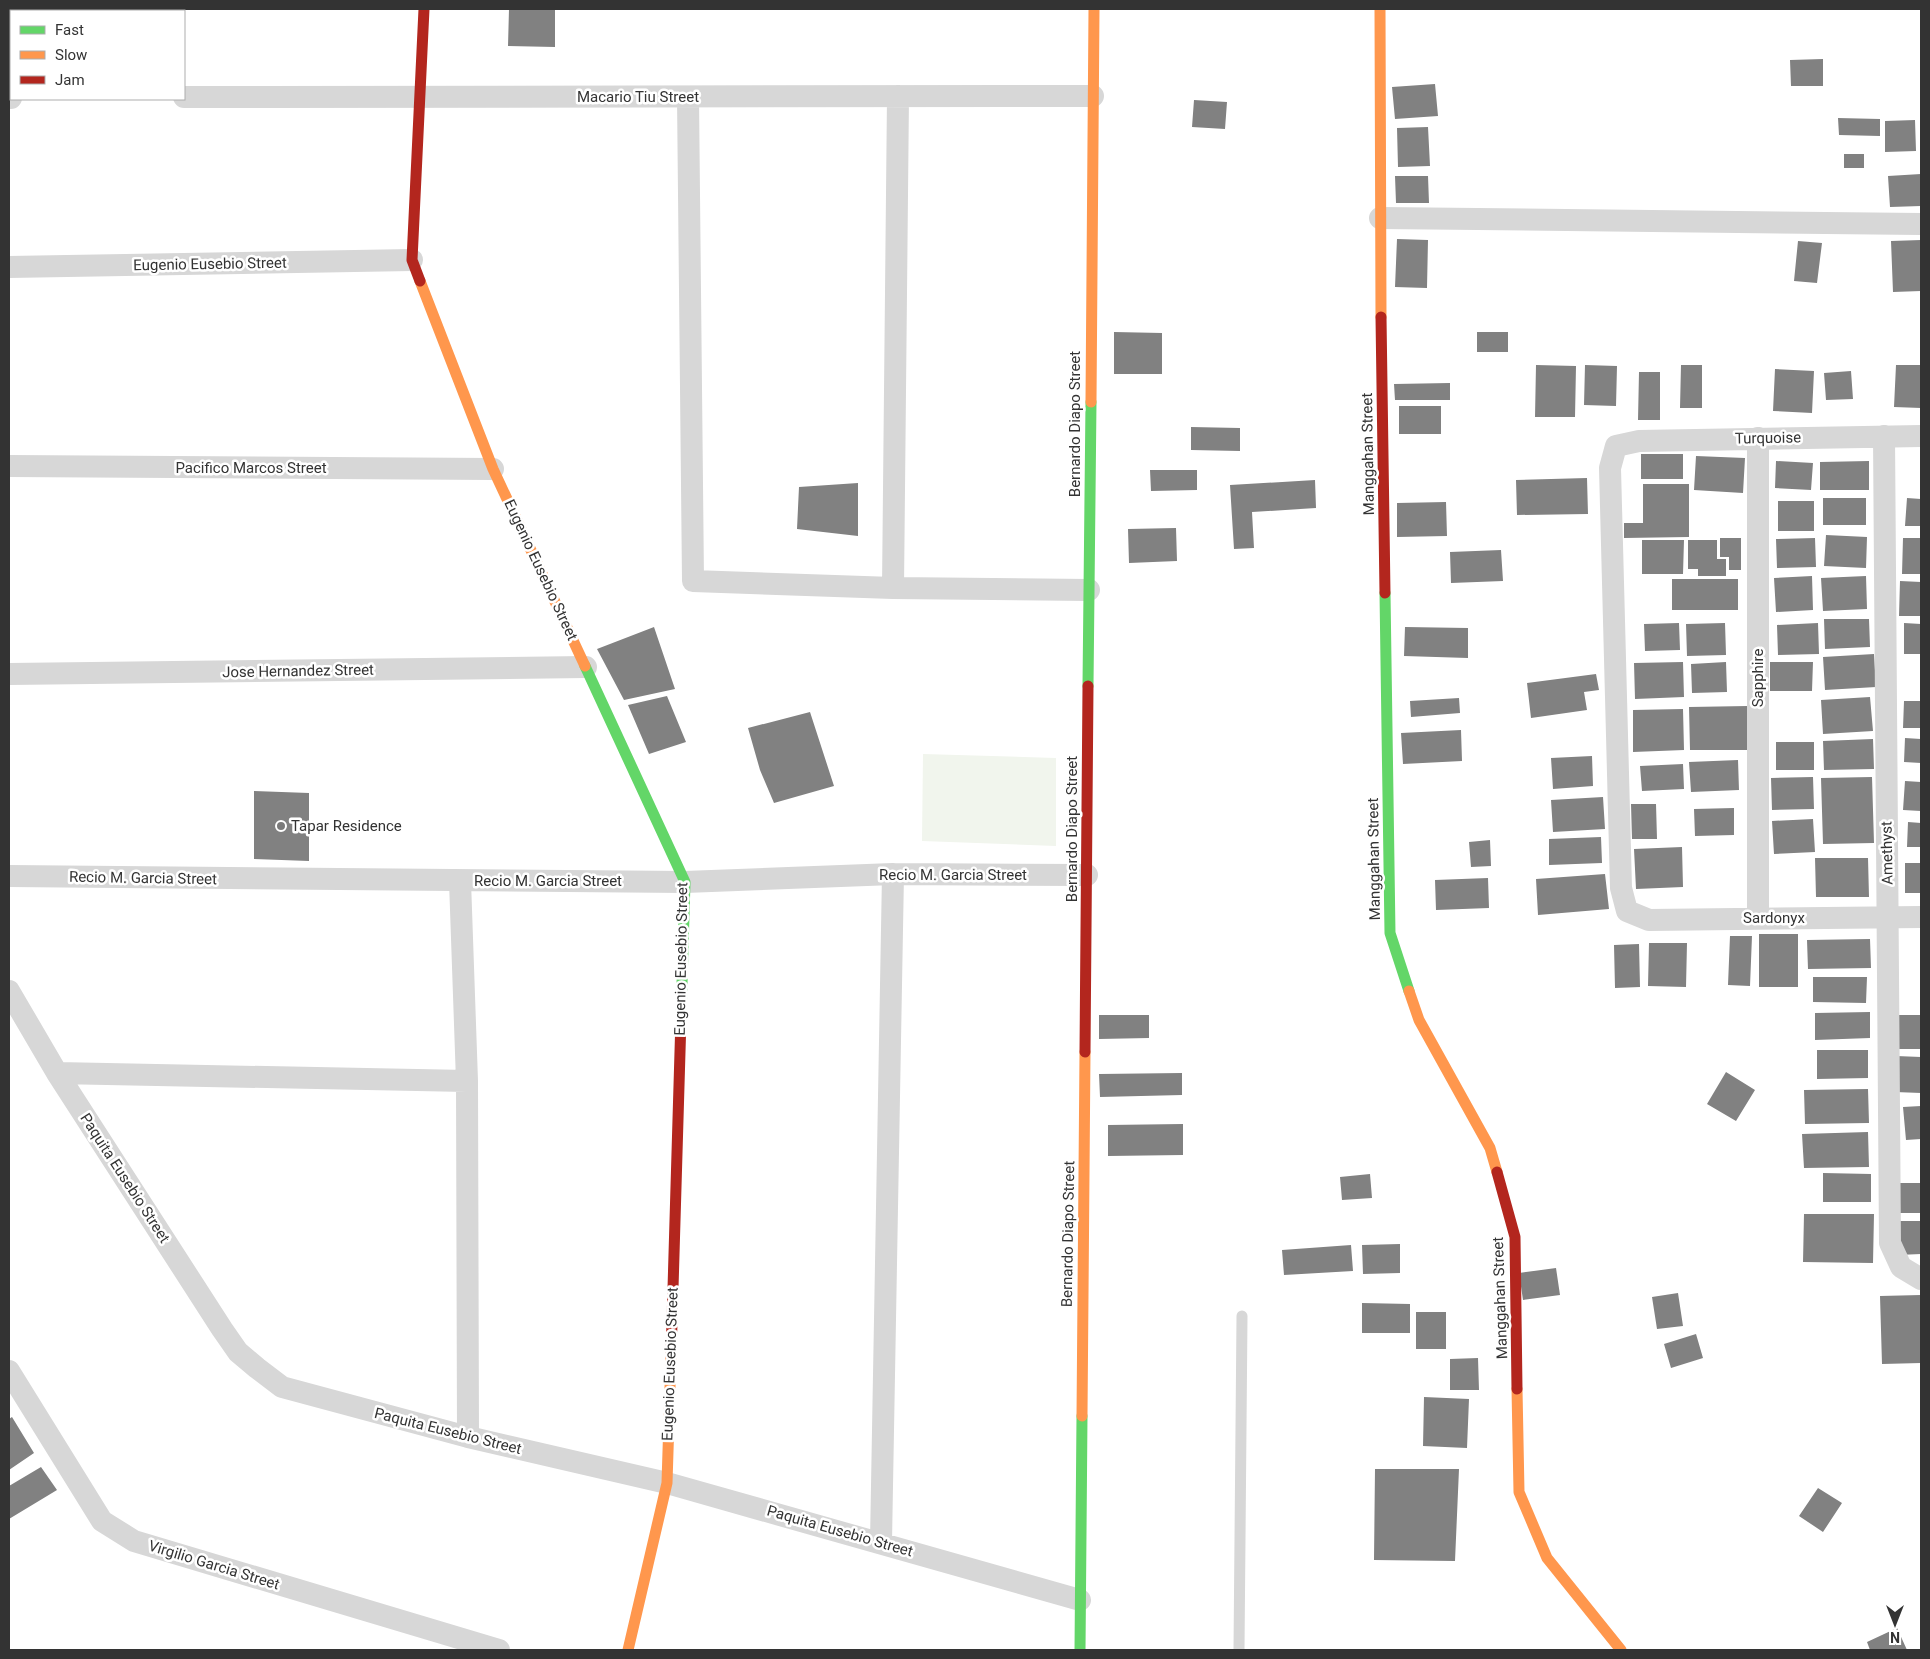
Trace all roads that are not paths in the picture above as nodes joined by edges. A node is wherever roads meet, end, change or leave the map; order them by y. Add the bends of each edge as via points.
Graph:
1 (424, 9) edge
2 (1094, 9) edge
3 (1380, 9) edge
4 (898, 96) junction
5 (1093, 96) junction
6 (421, 97) junction
7 (688, 97) junction
8 (185, 98) edge
9 (1380, 218) junction
10 (1921, 224) edge
11 (412, 260) junction
12 (9, 267) edge
13 (1884, 436) junction
14 (1921, 436) edge
15 (1758, 438) junction
16 (9, 466) edge
17 (493, 469) junction
18 (893, 588) junction
19 (1089, 590) junction
20 (586, 667) junction
21 (9, 674) edge
22 (893, 874) junction
23 (1087, 875) junction
24 (9, 876) edge
25 (460, 881) junction
26 (685, 882) junction
27 (1628, 911) joint
28 (1888, 917) junction
29 (1921, 917) edge
30 (1758, 918) junction
31 (9, 991) edge
32 (58, 1073) junction
33 (467, 1081) junction
34 (1921, 1279) edge
35 (1242, 1316) dead end
36 (9, 1371) edge
37 (468, 1438) junction
38 (667, 1483) junction
39 (881, 1542) junction
40 (1080, 1600) junction
41 (498, 1650) edge
42 (628, 1650) edge
43 (1080, 1650) edge
44 (1239, 1650) edge
45 (1621, 1650) edge

1 - 6 street, Eugenio Eusebio Street
2 - 5 street, Bernardo Diapo Street
3 - 9 street, Manggahan Street
4 - 5 street, Macario Tiu Street
4 - 7 street, Macario Tiu Street
4 - 18 street
5 - 19 street, Bernardo Diapo Street
6 - 7 street, Macario Tiu Street
6 - 8 street, Macario Tiu Street
6 - 11 street, Eugenio Eusebio Street
7 - 18 street via 693,580
9 - 10 street
9 - 45 street, Manggahan Street via 1390,933 1418,1020 1490,1148 1516,1236 1519,1492 1547,1558
11 - 12 street, Eugenio Eusebio Street
11 - 17 street, Eugenio Eusebio Street
13 - 14 street, Turquoise
13 - 15 street, Turquoise
13 - 28 street, Amethyst
15 - 27 street, Turquoise via 1639,441 1616,446 1610,468 1611,507 1621,888
15 - 30 street, Sapphire
16 - 17 street, Pacifico Marcos Street
17 - 20 street, Eugenio Eusebio Street
18 - 19 street
19 - 23 street, Bernardo Diapo Street
20 - 21 street, Jose Hernandez Street
20 - 26 street, Eugenio Eusebio Street
22 - 23 street, Recio M. Garcia Street
22 - 26 street, Recio M. Garcia Street
22 - 39 street
23 - 40 street, Bernardo Diapo Street
24 - 25 street, Recio M. Garcia Street
25 - 26 street, Recio M. Garcia Street
25 - 33 street
26 - 38 street, Eugenio Eusebio Street
27 - 30 street, Sardonyx via 1649,920
28 - 29 street, Sardonyx
28 - 30 street, Sardonyx
28 - 34 street, Amethyst via 1890,1243 1901,1268
31 - 32 street, Paquita Eusebio Street
32 - 33 street
32 - 37 street, Paquita Eusebio Street via 238,1352 282,1386
33 - 37 street
35 - 44 lane
36 - 41 street, Virgilio Garcia Street via 102,1521 134,1541
37 - 38 street, Paquita Eusebio Street
38 - 39 street, Paquita Eusebio Street
38 - 42 street, Eugenio Eusebio Street
39 - 40 street, Paquita Eusebio Street
40 - 43 street, Bernardo Diapo Street

